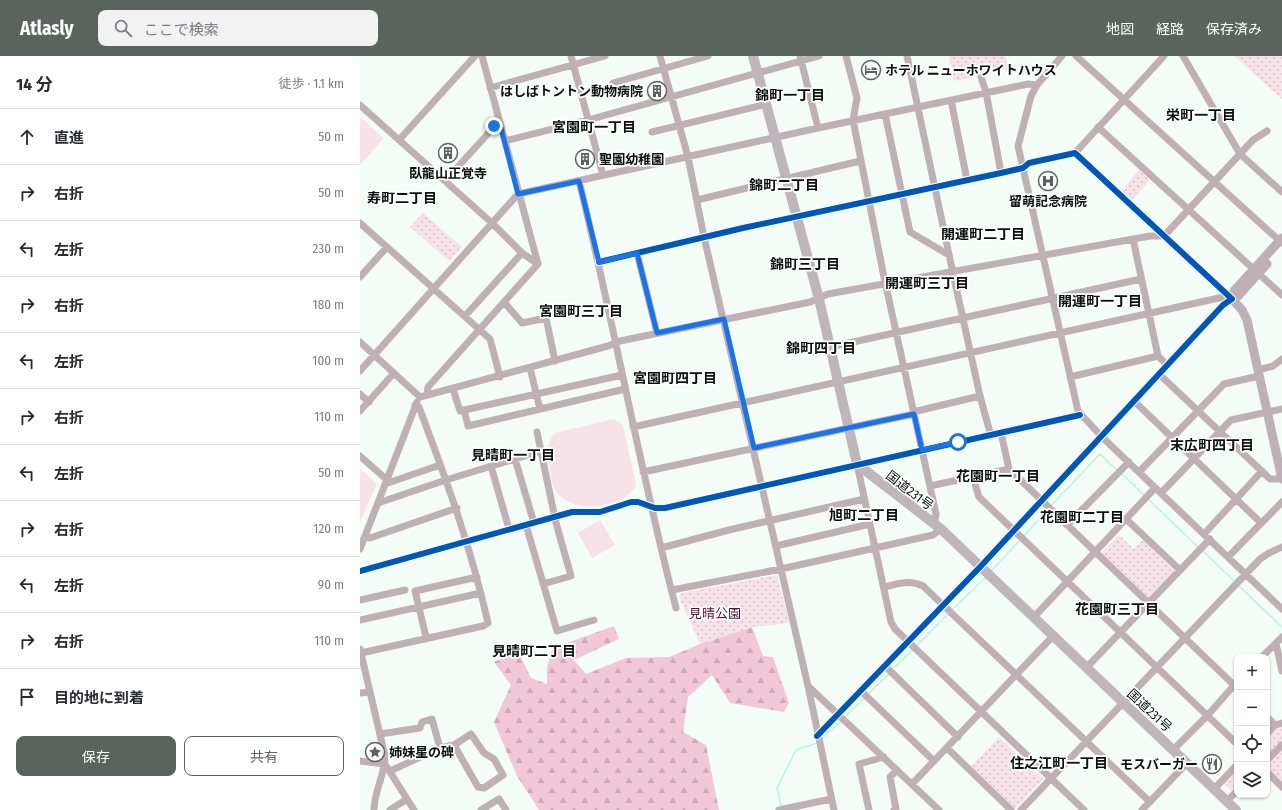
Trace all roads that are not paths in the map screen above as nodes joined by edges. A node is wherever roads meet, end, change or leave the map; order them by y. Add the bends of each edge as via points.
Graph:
1 (475, 56) edge
2 (482, 56) edge
3 (571, 56) edge
4 (605, 56) edge
5 (660, 56) edge
6 (708, 56) edge
7 (753, 56) edge
8 (819, 56) edge
9 (846, 56) edge
10 (907, 56) edge
11 (1062, 56) edge
12 (1076, 56) edge
13 (1164, 56) edge
14 (1182, 56) edge
15 (800, 58) edge
16 (573, 65) junction
17 (663, 69) junction
18 (758, 73) junction
19 (981, 77) dead end
20 (613, 83) dead end
21 (1037, 85) junction
22 (490, 88) junction
23 (986, 92) junction
24 (671, 98) junction
25 (1124, 99) junction
26 (951, 100) junction
27 (767, 104) junction
28 (360, 105) edge
29 (918, 106) junction
30 (885, 114) junction
31 (588, 120) junction
32 (853, 120) junction
33 (500, 124) junction
34 (679, 125) junction
35 (1098, 127) junction
36 (818, 128) junction
37 (1267, 131) dead end
38 (652, 132) dead end
39 (776, 137) junction
40 (399, 140) junction
41 (505, 141) junction
42 (1075, 153) junction
43 (1240, 154) junction
44 (688, 157) junction
45 (860, 161) junction
46 (1023, 168) junction
47 (1001, 173) junction
48 (603, 175) junction
49 (786, 179) junction
50 (967, 180) junction
51 (445, 181) junction
52 (579, 181) junction
53 (1214, 182) junction
54 (935, 187) junction
55 (1282, 192) edge
56 (518, 194) junction
57 (901, 194) junction
58 (697, 200) junction
59 (868, 201) junction
60 (1189, 210) junction
61 (796, 216) junction
62 (360, 223) edge
63 (492, 223) junction
64 (1164, 236) junction
65 (704, 237) junction
66 (1133, 240) junction
67 (1281, 242) edge
68 (387, 247) junction
69 (522, 253) junction
70 (637, 253) junction
71 (949, 255) junction
72 (1044, 256) junction
73 (599, 262) junction
74 (538, 264) junction
75 (1256, 271) junction
76 (952, 272) junction
77 (360, 277) edge
78 (1141, 279) junction
79 (885, 284) junction
80 (433, 289) junction
81 (1282, 295) edge
82 (1230, 298) junction
83 (819, 299) junction
84 (1053, 299) junction
85 (504, 302) junction
86 (1148, 312) junction
87 (465, 316) junction
88 (724, 319) junction
89 (963, 319) junction
90 (480, 329) junction
91 (657, 333) junction
92 (1060, 333) junction
93 (896, 334) junction
94 (360, 342) edge
95 (615, 343) junction
96 (830, 347) junction
97 (971, 353) junction
98 (374, 355) junction
99 (1158, 356) junction
100 (1282, 359) edge
101 (555, 361) junction
102 (1167, 366) junction
103 (530, 368) junction
104 (904, 368) junction
105 (360, 371) edge
106 (394, 373) junction
107 (1258, 373) junction
108 (1160, 374) junction
109 (622, 375) junction
110 (500, 376) junction
111 (1070, 377) junction
112 (838, 382) junction
113 (453, 389) junction
114 (625, 389) junction
115 (360, 394) edge
116 (537, 394) junction
117 (424, 396) junction
118 (980, 396) junction
119 (1134, 401) junction
120 (369, 402) junction
121 (744, 403) junction
122 (415, 405) junction
123 (540, 409) junction
124 (1282, 409) edge
125 (464, 410) junction
126 (1198, 410) junction
127 (360, 411) edge
128 (1267, 412) junction
129 (914, 413) junction
130 (1080, 415) junction
131 (633, 427) junction
132 (849, 427) junction
133 (537, 432) dead end
134 (1220, 432) junction
135 (1001, 433) junction
136 (991, 436) junction
137 (1101, 436) junction
138 (1172, 437) junction
139 (754, 448) junction
140 (922, 450) junction
141 (541, 451) junction
142 (360, 456) edge
143 (1279, 456) edge
144 (515, 459) junction
145 (1195, 459) junction
146 (1129, 462) junction
147 (857, 464) junction
148 (440, 465) junction
149 (491, 466) junction
150 (1009, 469) junction
151 (1262, 471) junction
152 (643, 472) junction
153 (1139, 472) junction
154 (973, 477) junction
155 (1282, 479) edge
156 (446, 480) junction
157 (385, 482) junction
158 (762, 486) junction
159 (930, 486) junction
160 (1155, 488) junction
161 (1161, 493) junction
162 (864, 499) junction
163 (1236, 499) junction
164 (1042, 501) junction
165 (1282, 502) edge
166 (378, 503) junction
167 (650, 506) junction
168 (457, 508) junction
169 (555, 516) junction
170 (1126, 519) junction
171 (770, 520) junction
172 (1260, 522) junction
173 (534, 523) junction
174 (870, 524) junction
175 (526, 525) junction
176 (1067, 525) junction
177 (938, 526) junction
178 (509, 529) junction
179 (1014, 531) junction
180 (1204, 534) junction
181 (365, 536) junction
182 (1210, 539) junction
183 (467, 542) junction
184 (776, 546) junction
185 (875, 547) junction
186 (1282, 547) edge
187 (661, 548) junction
188 (360, 549) edge
189 (1094, 552) junction
190 (1228, 556) junction
191 (981, 566) junction
192 (781, 569) junction
193 (1180, 570) junction
194 (360, 571) edge
195 (1247, 574) junction
196 (477, 577) junction
197 (1067, 582) junction
198 (543, 584) junction
199 (885, 588) junction
200 (405, 590) dead end
201 (672, 590) junction
202 (481, 593) junction
203 (360, 600) edge
204 (944, 604) junction
205 (1148, 604) junction
206 (419, 607) junction
207 (676, 608) dead end
208 (1282, 609) edge
209 (1034, 617) junction
210 (360, 620) edge
211 (594, 620) dead end
212 (1120, 633) junction
213 (1054, 636) junction
214 (426, 637) junction
215 (1282, 637) edge
216 (1186, 639) junction
217 (908, 642) junction
218 (1276, 644) junction
219 (360, 651) edge
220 (1265, 654) edge
221 (885, 666) junction
222 (1087, 667) junction
223 (1158, 668) junction
224 (1282, 671) edge
225 (1017, 674) junction
226 (1234, 683) edge
227 (808, 686) junction
228 (1234, 687) edge
229 (861, 691) junction
230 (370, 692) junction
231 (360, 693) edge
232 (1123, 703) junction
233 (982, 712) junction
234 (838, 714) junction
235 (1207, 716) junction
236 (1270, 719) edge
237 (1279, 724) edge
238 (1270, 732) edge
239 (380, 734) junction
240 (817, 736) junction
241 (958, 737) junction
242 (1234, 741) edge
243 (1086, 742) junction
244 (454, 744) junction
245 (1282, 745) edge
246 (440, 748) junction
247 (947, 748) junction
248 (1173, 750) junction
249 (884, 757) junction
250 (1270, 757) edge
251 (360, 760) edge
252 (934, 761) junction
253 (1187, 763) junction
254 (385, 764) junction
255 (1234, 768) edge
256 (897, 770) junction
257 (390, 771) junction
258 (1270, 775) edge
259 (1051, 778) junction
260 (912, 784) junction
261 (1282, 787) edge
262 (1214, 789) junction
263 (1234, 794) edge
264 (407, 799) junction
265 (831, 799) junction
266 (1150, 802) junction
267 (1227, 802) junction
268 (374, 810) edge
269 (390, 810) edge
270 (414, 810) edge
271 (481, 810) edge
272 (506, 810) edge
273 (779, 810) edge
274 (834, 810) edge
275 (869, 810) edge
276 (894, 810) edge
277 (939, 810) edge
278 (1011, 810) edge
279 (1021, 810) edge
280 (1084, 810) edge
281 (1142, 810) edge
282 (1236, 810) edge

1 - 40 street
2 - 22 street
3 - 16 street
4 - 16 street
5 - 17 street
6 - 17 street
7 - 18 highway
8 - 15 street
9 - 32 street via 857,98
10 - 29 street
11 - 21 street
12 - 25 street
13 - 25 street
14 - 43 street
15 - 18 street
15 - 36 street
16 - 22 street
16 - 31 street
17 - 20 street
17 - 24 street
18 - 24 street
18 - 27 highway
19 - 23 street
21 - 23 street via 1028,84
21 - 46 street via 1025,116 1018,146
22 - 33 street
23 - 26 street
23 - 47 street
24 - 31 street
24 - 34 street
25 - 35 street
25 - 53 street
26 - 29 street
26 - 50 street
27 - 34 street
27 - 39 highway
28 - 40 street
29 - 30 street
29 - 54 street
30 - 32 street
30 - 57 street
31 - 41 street
31 - 48 street
32 - 36 street
32 - 45 street
33 - 41 street
33 - 51 street via 494,126
34 - 38 street
34 - 44 street
35 - 42 street
35 - 60 street
36 - 39 street
37 - 43 street via 1253,140
39 - 44 street
39 - 49 highway
40 - 51 street
41 - 56 street
42 - 46 street via 1029,163
42 - 64 street
43 - 53 street
43 - 55 street
44 - 48 street
44 - 58 street
45 - 49 street
45 - 59 street
46 - 47 street
46 - 72 street
47 - 50 street
48 - 52 street
49 - 58 street
49 - 61 highway
50 - 54 street
51 - 63 street
52 - 56 street
52 - 73 street
53 - 60 street
53 - 67 street
54 - 57 street
54 - 71 street
56 - 63 street
56 - 74 street
57 - 59 street
57 - 71 street via 910,232
58 - 65 street
59 - 61 street
59 - 79 street
60 - 64 street
60 - 75 street
61 - 65 street
61 - 83 highway
62 - 68 street
63 - 69 street
63 - 80 street
64 - 66 street
64 - 82 street
65 - 70 street
65 - 88 street
66 - 72 street
66 - 78 street
67 - 75 main road
68 - 77 street
68 - 80 street
69 - 74 street
69 - 87 street
70 - 73 street
70 - 91 street
71 - 76 street
72 - 76 street
72 - 84 street
73 - 95 street
74 - 85 street
75 - 81 street
75 - 82 main road via 1238,296
76 - 79 street
76 - 89 street
78 - 84 street
78 - 86 street
79 - 83 street via 828,294
79 - 93 street
80 - 87 street
80 - 98 street
82 - 86 street
82 - 102 street
82 - 107 main road via 1242,310 1247,320
83 - 88 street
83 - 96 highway
84 - 89 street
84 - 92 street
85 - 90 street
85 - 101 street via 522,323 546,318
86 - 92 street
86 - 99 street
87 - 90 street
88 - 91 street
88 - 121 street
89 - 93 street
89 - 97 street
90 - 110 street via 490,339
90 - 117 street via 428,387
91 - 95 street
92 - 97 street
92 - 111 street
93 - 96 street
93 - 104 street
94 - 98 street
95 - 101 street
95 - 109 street
96 - 112 highway
97 - 104 street
97 - 118 street
98 - 105 street
98 - 106 street
99 - 102 street
99 - 111 street
100 - 107 street
101 - 103 street
102 - 108 street
103 - 110 street
103 - 116 street
104 - 112 street
104 - 129 street
106 - 117 street
106 - 120 street
107 - 126 street via 1224,384
107 - 128 main road
108 - 119 street
108 - 126 street
109 - 114 street
109 - 116 street
110 - 113 street
111 - 130 street
112 - 121 street
112 - 132 highway
113 - 117 street
113 - 125 street via 460,411
114 - 123 street
114 - 131 street
115 - 120 street
116 - 123 street
116 - 125 street
117 - 122 street
118 - 129 street
118 - 136 street
119 - 137 street
119 - 138 street
120 - 127 street
121 - 131 street
121 - 139 street
122 - 148 street via 419,407
122 - 157 street
123 - 125 street via 468,426
124 - 128 street
126 - 134 street
126 - 138 street
128 - 134 street via 1231,420
128 - 143 main road
129 - 132 street
129 - 140 street
130 - 135 street
130 - 137 street
131 - 152 street
132 - 139 street
132 - 147 highway
133 - 141 street
134 - 145 street
134 - 151 street
135 - 136 street
135 - 150 street
136 - 140 street
137 - 146 street
137 - 164 street
138 - 145 street
138 - 153 street
139 - 152 street
139 - 158 street
140 - 147 street
140 - 159 street
141 - 144 street
141 - 169 street
142 - 157 street
143 - 155 main road
144 - 149 street
144 - 173 street
145 - 161 street
145 - 163 street
146 - 153 street
146 - 176 street
147 - 158 street
147 - 162 street
147 - 177 highway, 国道231号
148 - 156 street
148 - 157 street
149 - 156 street
149 - 178 street
150 - 154 street
150 - 164 street
151 - 155 street via 1270,479
151 - 163 street
152 - 167 street
153 - 160 street
154 - 159 street
154 - 179 street via 979,497
156 - 166 street
156 - 168 street
157 - 166 street
158 - 167 street via 665,508
158 - 171 street
159 - 177 street
160 - 161 street
160 - 170 street
161 - 180 street
162 - 171 street
162 - 174 street
163 - 172 street
163 - 180 street
164 - 176 street
164 - 179 street
165 - 172 street
166 - 181 street
167 - 169 street via 631,502 600,512 572,512
167 - 187 street
168 - 181 street via 370,538
168 - 183 street
169 - 173 street
169 - 198 street via 571,576
170 - 189 street
170 - 193 street
171 - 184 street
171 - 187 street
172 - 190 street
173 - 175 street
174 - 184 street
174 - 185 street
175 - 178 street
175 - 198 street
176 - 189 street
177 - 185 street via 933,535
177 - 191 highway, 国道231号
178 - 183 street
179 - 191 street
179 - 197 street
180 - 182 street
181 - 188 street
182 - 190 street
182 - 193 street
183 - 194 street
183 - 196 street
184 - 192 street
185 - 192 street
185 - 199 street
186 - 195 street via 1269,553
187 - 201 street
189 - 197 street
189 - 205 street
190 - 195 street
191 - 204 street
191 - 209 highway, 国道231号
192 - 201 street
192 - 227 street
193 - 205 street
195 - 208 street
195 - 216 street
196 - 202 street
196 - 206 street via 415,591
197 - 209 street
197 - 212 street
198 - 211 street via 557,631
199 - 204 street via 901,583 918,584 924,586
199 - 217 street via 891,622
200 - 203 street
201 - 207 street
202 - 206 street
202 - 214 street via 488,623
204 - 217 street
204 - 225 street
205 - 212 street
205 - 216 street
206 - 210 street
206 - 214 street
209 - 213 highway, 国道231号
212 - 222 street
212 - 223 street
213 - 222 highway, 国道231号
213 - 225 street
214 - 219 street
215 - 218 street
216 - 223 street
216 - 226 street
217 - 221 street
217 - 233 street
218 - 220 street
218 - 224 street
219 - 230 street
221 - 229 street
221 - 241 street
222 - 232 highway, 国道231号
223 - 232 street
223 - 235 street
225 - 233 street
225 - 243 street
227 - 234 street
227 - 240 street
228 - 235 street
229 - 234 street
229 - 252 street
230 - 231 street
230 - 239 street
232 - 243 street
232 - 248 highway, 国道231号
233 - 241 street
233 - 259 street
234 - 240 street
234 - 249 street
235 - 242 street
235 - 248 street
236 - 237 street
237 - 238 street
239 - 246 street via 420,728 422,722 432,719
239 - 254 street
240 - 265 street
241 - 247 street
243 - 259 street
243 - 266 street
244 - 244 street via 471,734 484,753 494,759 503,775 484,788 478,787
244 - 246 street
245 - 250 street
246 - 257 street
247 - 252 street
247 - 278 street
248 - 253 highway, 国道231号
249 - 256 street
249 - 275 street via 860,764
251 - 254 street
252 - 260 street
253 - 262 highway, 国道231号
253 - 266 street
254 - 257 street
254 - 268 street via 374,799
255 - 262 street
256 - 260 street
256 - 276 street via 890,777 896,809
257 - 264 street
258 - 261 street
259 - 279 street
259 - 280 street
260 - 277 street
262 - 267 highway, 国道231号
263 - 267 street
264 - 269 street
264 - 270 street
265 - 273 street
265 - 274 street
266 - 281 street
267 - 282 highway, 国道231号
271 - 272 street via 499,799

